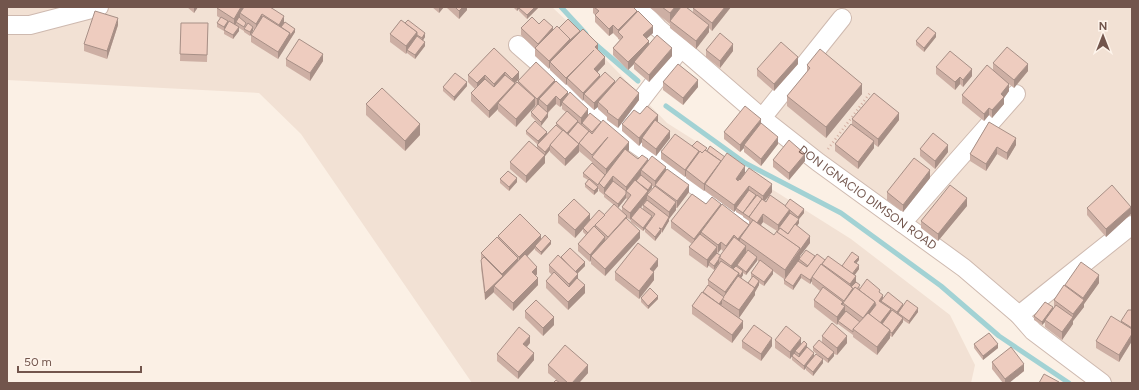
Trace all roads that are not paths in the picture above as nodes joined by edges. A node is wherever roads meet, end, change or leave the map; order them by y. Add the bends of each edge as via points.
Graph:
1 (99, 7) edge
2 (638, 7) edge
3 (842, 18) dead end
4 (7, 25) edge
5 (518, 45) dead end
6 (681, 48) junction
7 (1016, 94) dead end
8 (762, 118) junction
9 (617, 131) junction
10 (745, 220) edge
11 (902, 223) junction
12 (1132, 225) edge
13 (1019, 315) junction
14 (1102, 383) edge

1 - 4 street via 30,25
2 - 6 street, DON IGNACIO DIMSON ROAD
3 - 8 street
5 - 9 street
6 - 8 street, DON IGNACIO DIMSON ROAD
6 - 9 street
7 - 11 street
8 - 11 street, DON IGNACIO DIMSON ROAD
9 - 10 street
11 - 13 street, DON IGNACIO DIMSON ROAD via 964,268
12 - 13 street
13 - 14 street, DON IGNACIO DIMSON ROAD via 1033,331

